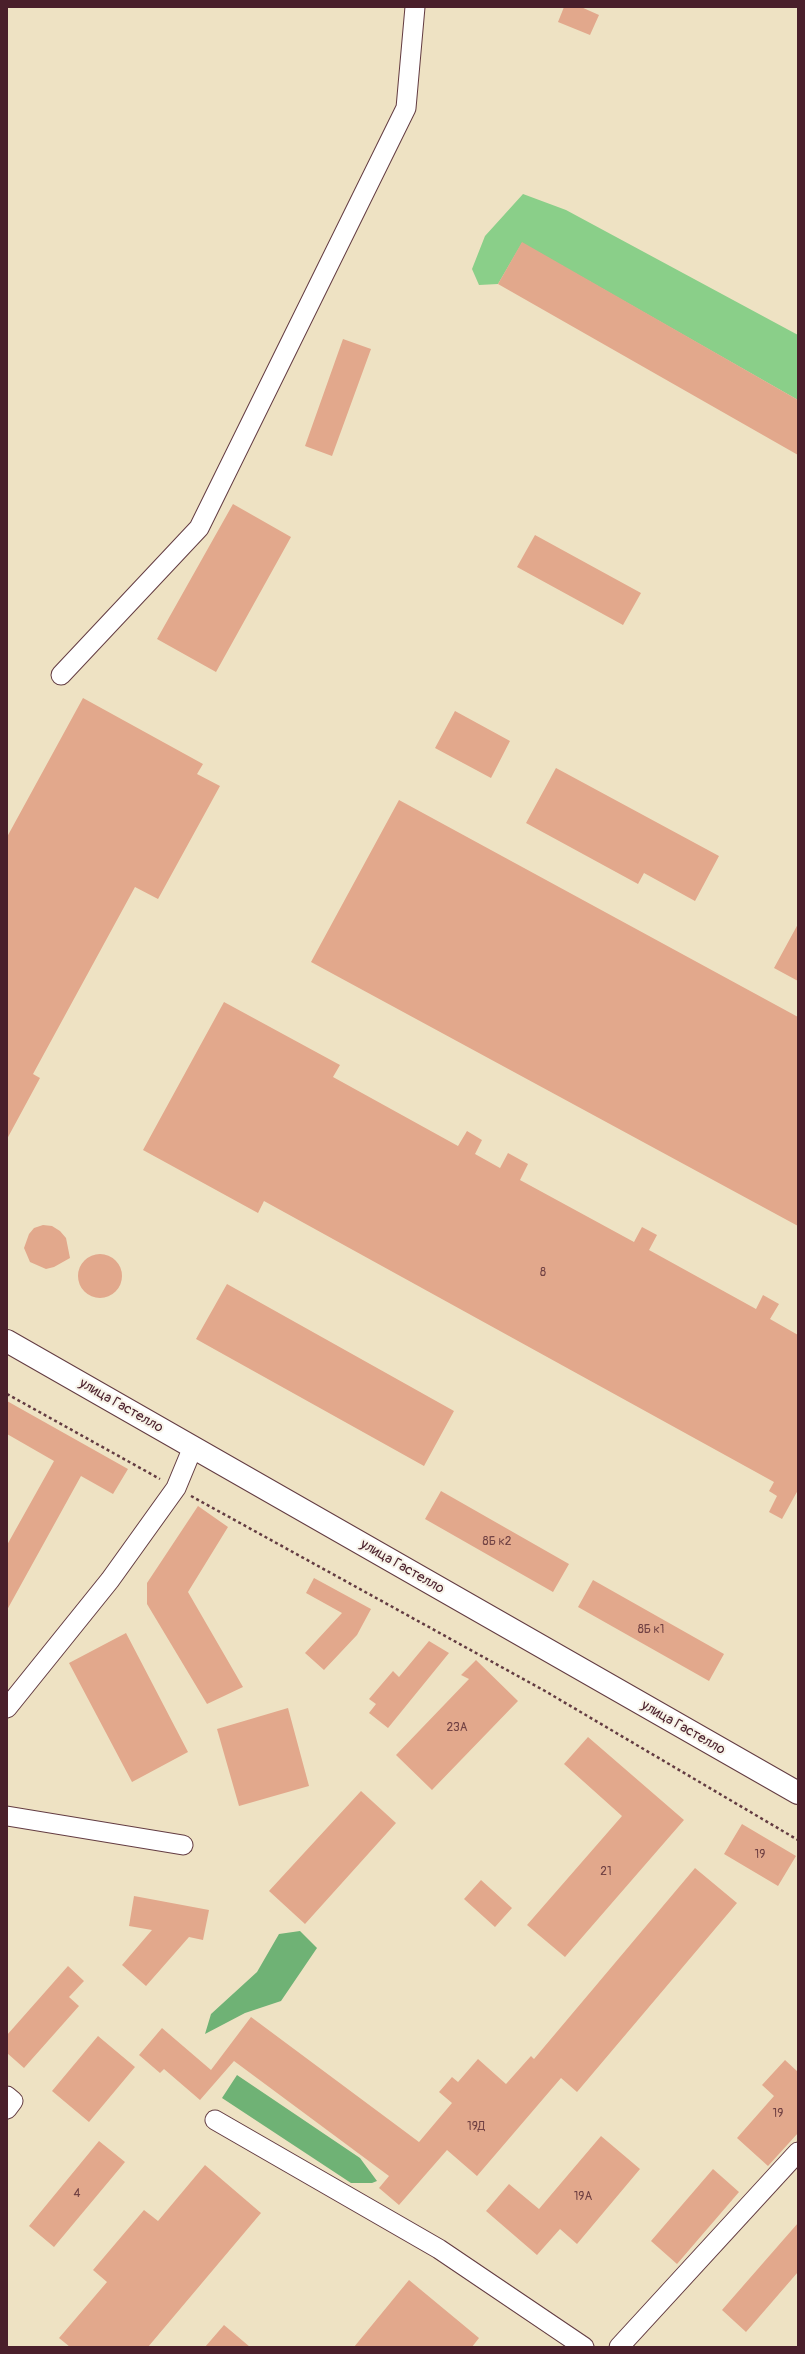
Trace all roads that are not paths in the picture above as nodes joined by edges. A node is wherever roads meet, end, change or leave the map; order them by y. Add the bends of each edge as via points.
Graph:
1 (416, 7) edge
2 (61, 675) dead end
3 (7, 1341) edge
4 (193, 1447) junction
5 (7, 1708) edge
6 (798, 1793) edge
7 (7, 1816) edge
8 (183, 1845) dead end
9 (7, 2096) edge
10 (7, 2109) edge
11 (215, 2120) dead end
12 (798, 2152) edge
13 (584, 2347) edge
14 (618, 2347) edge

1 - 2 lane via 406,108 199,528
3 - 4 main road, улица Гастелло
4 - 5 lane via 176,1488 110,1580
4 - 6 main road, улица Гастелло
7 - 8 lane
9 - 10 lane via 13,2101
11 - 13 lane via 439,2249
12 - 14 lane

